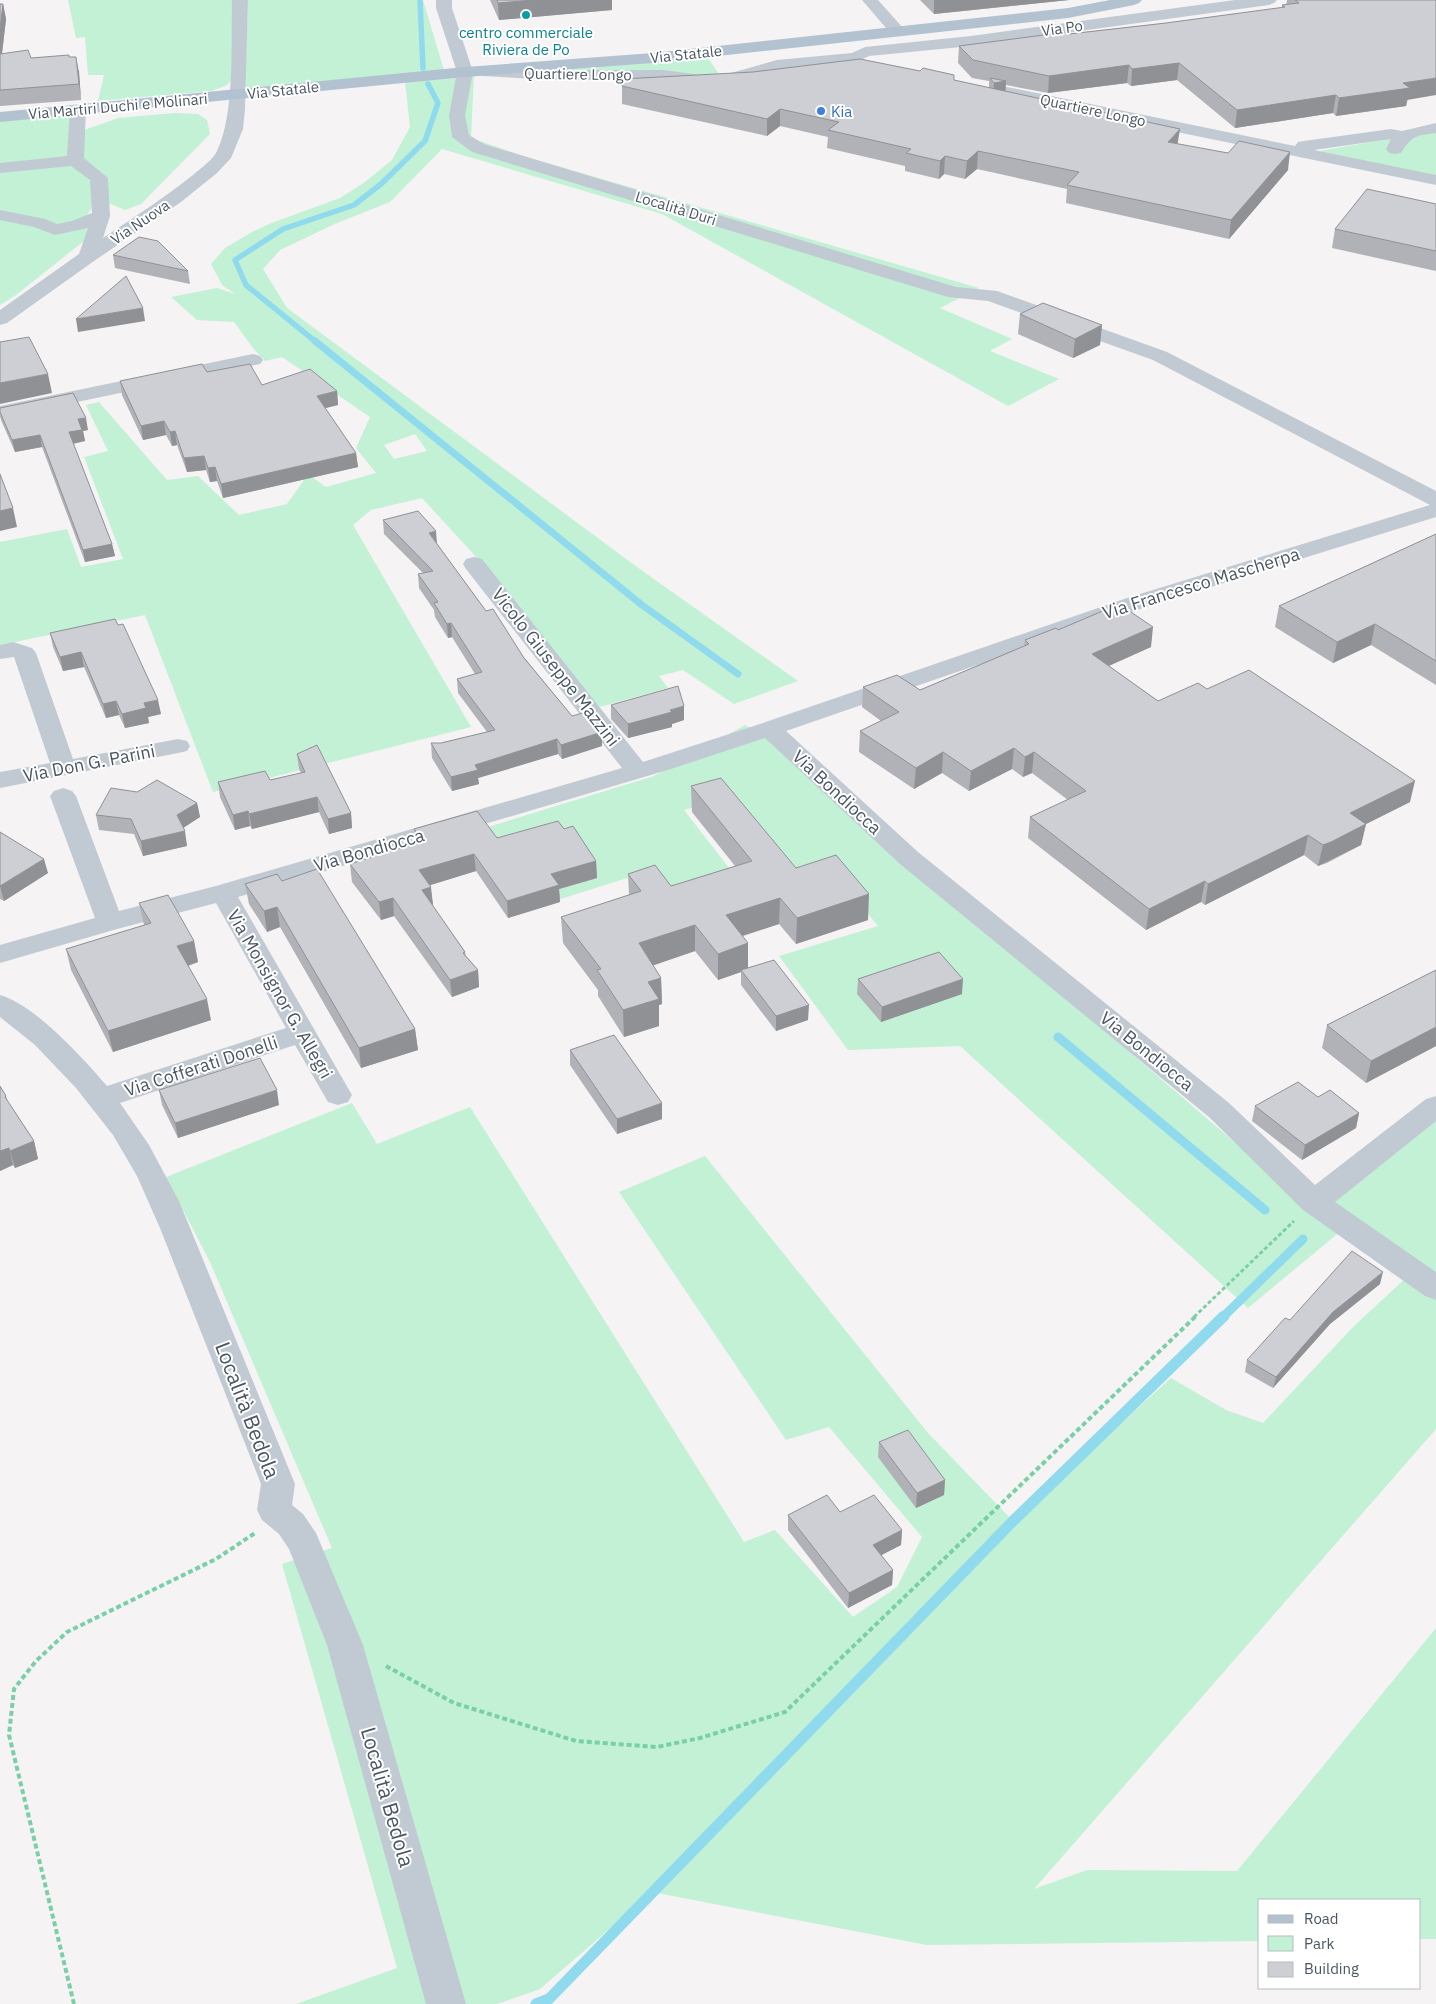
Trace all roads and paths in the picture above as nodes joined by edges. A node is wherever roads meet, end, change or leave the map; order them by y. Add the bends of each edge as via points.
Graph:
1 (240, 0) edge
2 (444, 0) edge
3 (870, 0) edge
4 (1134, 0) edge
5 (1269, 0) edge
6 (898, 32) junction
7 (856, 57) junction
8 (653, 58) junction
9 (882, 67) edge
10 (483, 71) junction
11 (465, 72) junction
12 (663, 75) junction
13 (990, 89) edge
14 (237, 95) junction
15 (78, 109) junction
16 (0, 117) edge
17 (1436, 128) edge
18 (1404, 136) junction
19 (1283, 148) junction
20 (75, 160) junction
21 (0, 168) edge
22 (1411, 175) junction
23 (1436, 180) edge
24 (0, 215) edge
25 (101, 216) junction
26 (87, 257) junction
27 (0, 319) edge
28 (253, 360) dead end
29 (0, 412) edge
30 (1436, 500) edge
31 (1436, 510) edge
32 (474, 564) dead end
33 (0, 652) edge
34 (769, 729) junction
35 (178, 746) dead end
36 (64, 768) junction
37 (637, 771) junction
38 (0, 780) edge
39 (63, 796) dead end
40 (223, 893) junction
41 (110, 922) junction
42 (0, 954) edge
43 (0, 1004) edge
44 (302, 1033) junction
45 (338, 1095) dead end
46 (100, 1099) junction
47 (1436, 1106) edge
48 (1314, 1202) junction
49 (1436, 1288) edge
50 (274, 1510) junction
51 (346, 1645) junction
52 (74, 2004) edge
53 (446, 2004) edge

1 - 14 street, Via Nuova
2 - 11 street
3 - 6 street
4 - 6 main road, Via Statale via 1068,13
5 - 7 street, Via Po via 876,50
6 - 8 main road, Via Statale
7 - 9 street, Quartiere Longo via 861,62
7 - 12 street, Quartiere Longo via 777,65 725,80 700,81
8 - 10 main road, Via Statale
8 - 12 street via 649,63
10 - 11 main road, Via Statale
10 - 12 street, Quartiere Longo
11 - 14 main road, Via Statale
11 - 30 street, Località Duri via 457,115 461,137 478,148 955,293 990,295 1160,356
13 - 19 street, Quartiere Longo
14 - 15 main road, Via Martiri Duchi e Molinari
14 - 26 street, Via Nuova via 234,130 225,154 175,198
15 - 16 main road, Via Martiri Duchi e Molinari
15 - 20 street
17 - 18 street
18 - 19 street via 1391,134
18 - 22 street via 1397,142 1396,158
19 - 22 street, Quartiere Longo
20 - 21 street
20 - 25 street via 99,178
22 - 23 street, Quartiere Longo
24 - 25 street via 40,223 55,230 77,226
25 - 26 street
26 - 27 street, Via Nuova
28 - 29 street
31 - 34 street, Via Francesco Mascherpa via 1138,602
32 - 37 street, Vicolo Giuseppe Mazzini
33 - 36 street via 13,649 24,653
34 - 37 street, Via Bondiocca
34 - 48 street, Via Bondiocca via 909,858 1219,1110
35 - 36 street, Via Don G. Parini
36 - 38 street, Via Don G. Parini
37 - 40 street, Via Bondiocca
39 - 41 street
40 - 41 street, Via Bondiocca
40 - 44 street, Via Monsignor G. Allegri
41 - 42 street, Via Bondiocca
43 - 46 street, Località Bedola via 51,1042
44 - 45 street, Via Monsignor G. Allegri
44 - 46 street, Via Cofferati Donelli
46 - 50 street, Località Bedola via 152,1176 214,1322 278,1484
47 - 48 street
48 - 49 street, Via Bondiocca
48 - 51 path via 785,1712 700,1738 657,1747 576,1741 454,1703
50 - 51 street, Località Bedola via 291,1524 304,1542
50 - 52 path via 253,1535 216,1559 67,1632 36,1661 14,1689 9,1735
51 - 53 street, Località Bedola

